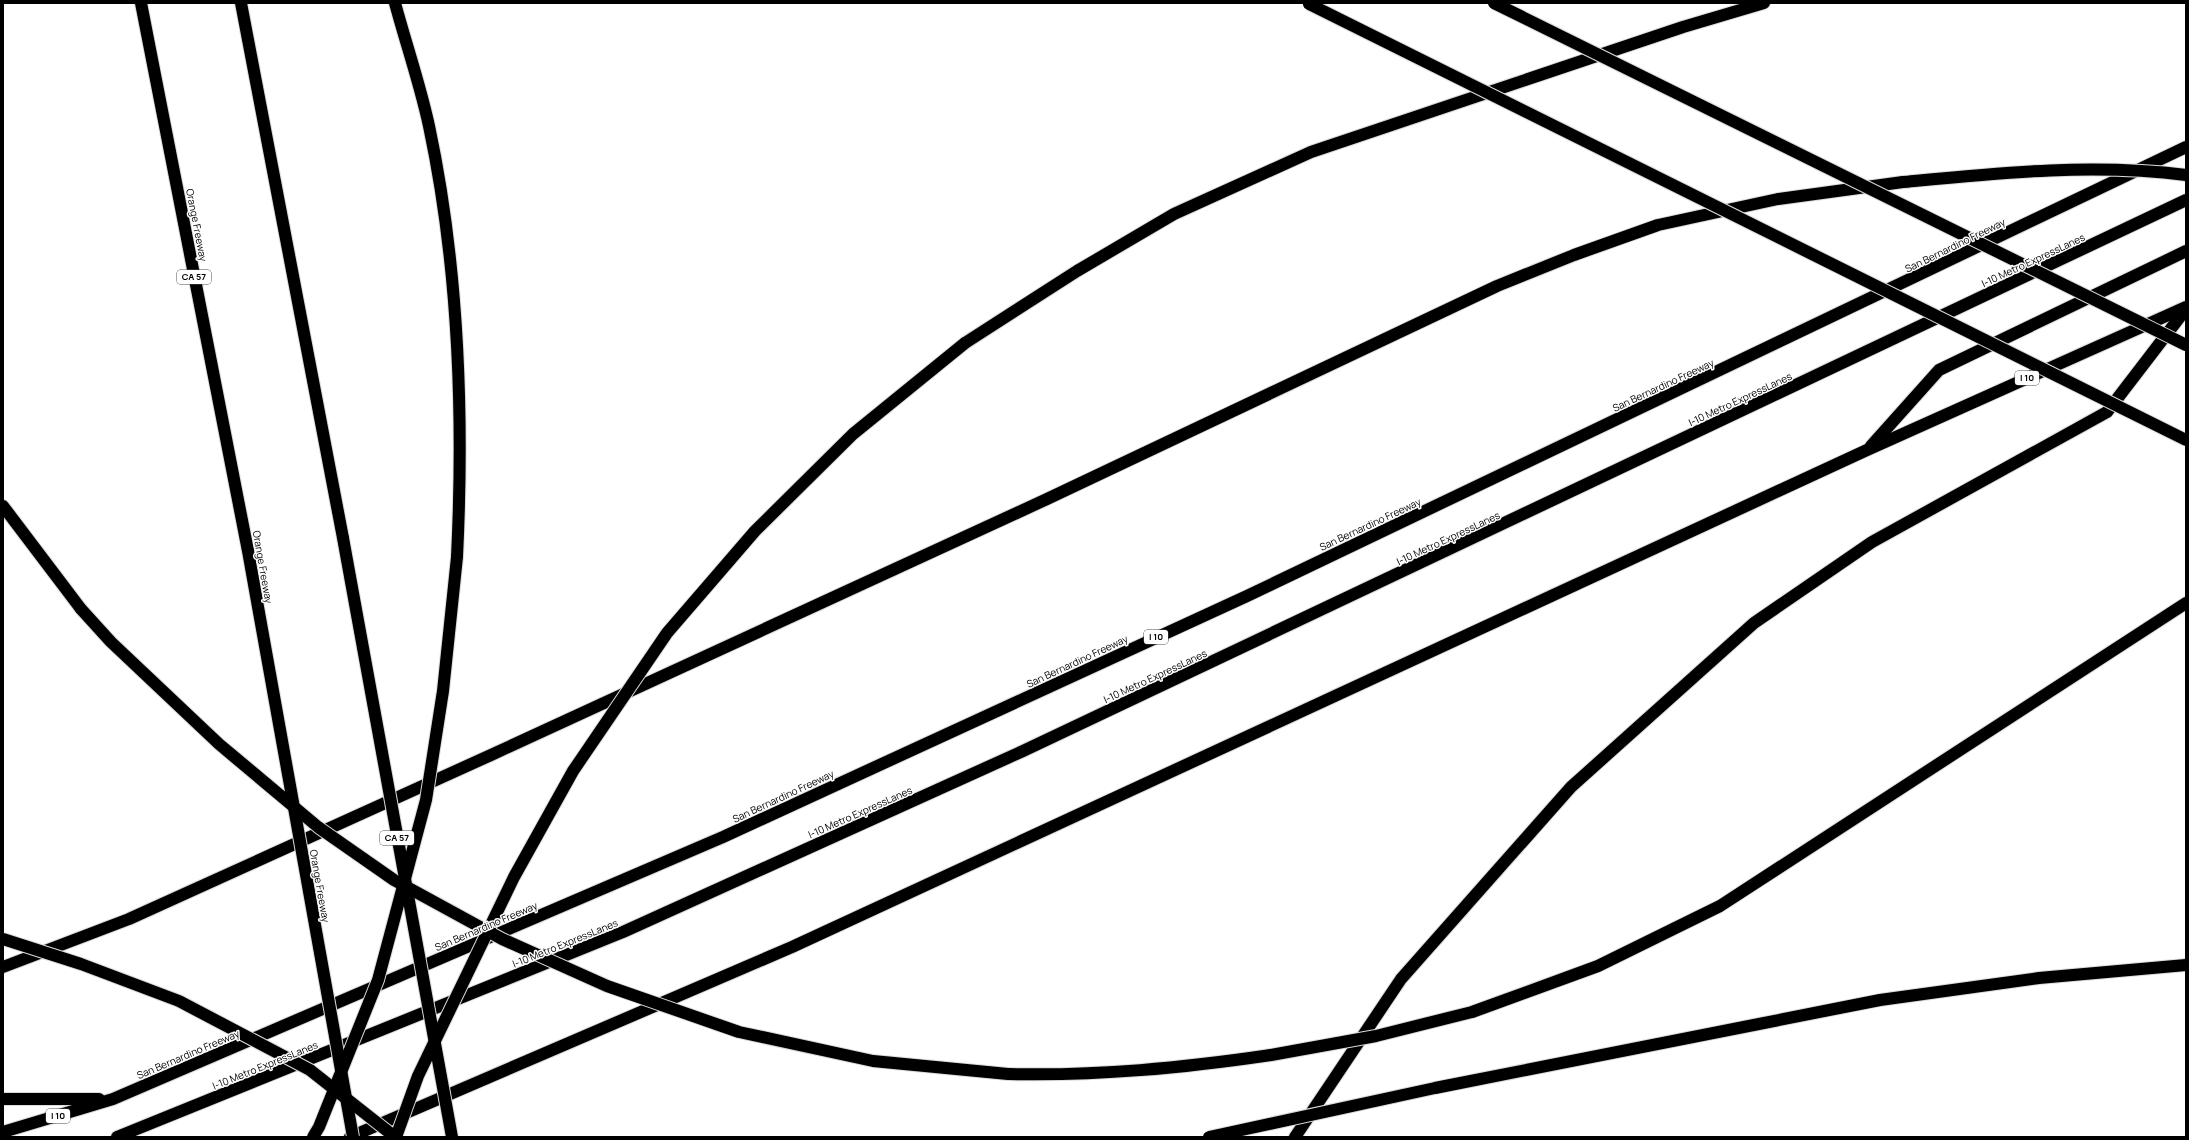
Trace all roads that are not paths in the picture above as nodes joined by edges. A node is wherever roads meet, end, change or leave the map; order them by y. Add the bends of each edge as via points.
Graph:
1 (141, 3) edge
2 (241, 3) edge
3 (395, 3) edge
4 (1494, 3) edge
5 (1764, 3) edge
6 (1308, 4) edge
7 (2186, 147) edge
8 (2186, 175) edge
9 (2186, 200) edge
10 (2186, 251) edge
11 (2186, 308) edge
12 (2186, 345) edge
13 (2186, 440) edge
14 (1867, 450) junction
15 (3, 506) edge
16 (2186, 604) edge
17 (3, 939) edge
18 (2186, 965) edge
19 (3, 967) edge
20 (3, 1099) edge
21 (113, 1099) junction
22 (3, 1132) edge
23 (117, 1137) edge
24 (313, 1137) edge
25 (350, 1137) edge
26 (353, 1137) edge
27 (396, 1137) edge
28 (452, 1137) edge
29 (1209, 1137) edge
30 (1295, 1137) edge

1 - 26 highway, Orange Freeway / CA 57, bridge via 248,551
2 - 28 highway, CA 57, bridge via 343,538
3 - 24 highway, bridge via 429,125 448,238 458,349 460,485 457,556 443,691 426,800 378,980
4 - 12 highway, bridge
5 - 27 highway, bridge via 1683,27 1311,152 1174,214 1077,270 965,343 853,434 756,531 667,633 573,771 514,877 418,1076
6 - 13 highway, bridge
7 - 21 highway, San Bernardino Freeway / I 10 via 1247,596 737,830
8 - 19 highway, bridge via 2156,171 2028,170 1903,182 1778,199 1658,226 1574,255 1497,286 1054,495 129,920
9 - 23 highway, I-10 Metro ExpressLanes via 1024,751 623,932
10 - 14 highway via 1940,370
11 - 14 highway, I 10
11 - 30 highway via 2107,412 1872,542 1754,623 1570,787 1401,979
14 - 25 highway, I 10 via 792,947
15 - 16 highway, bridge via 81,609 111,642 220,744 318,827 394,880 502,939 607,986 739,1032 873,1061 1008,1074 1076,1075 1208,1064 1376,1036 1472,1012 1598,966 1720,906
17 - 27 highway, bridge via 81,964 179,1001 310,1070
18 - 29 highway, bridge via 2039,978 1880,1000 1435,1088
20 - 21 highway
21 - 22 highway, San Bernardino Freeway / I 10

